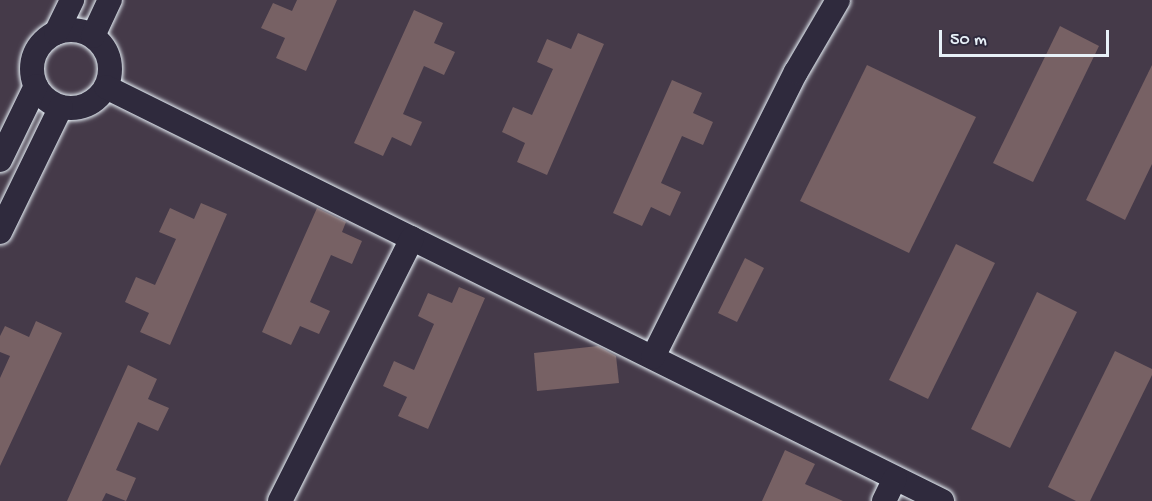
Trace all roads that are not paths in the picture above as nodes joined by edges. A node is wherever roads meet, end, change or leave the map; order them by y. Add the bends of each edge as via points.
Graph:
1 (72, 0) edge
2 (110, 0) edge
3 (838, 0) edge
4 (56, 33) junction
5 (93, 36) junction
6 (36, 86) junction
7 (106, 87) junction
8 (61, 107) junction
9 (0, 160) edge
10 (0, 232) edge
11 (412, 238) junction
12 (653, 357) junction
13 (895, 478) junction
14 (280, 501) edge
15 (884, 501) edge
16 (942, 501) edge

1 - 4 street
2 - 5 street
3 - 12 street via 796,72
4 - 5 street via 81,31
4 - 6 street via 45,40 35,56
5 - 7 street via 107,53 110,64
6 - 8 street via 44,97
6 - 9 street
7 - 8 street via 92,102
7 - 11 street
8 - 10 street
11 - 12 street
11 - 14 street
12 - 13 street
13 - 15 street
13 - 16 street

